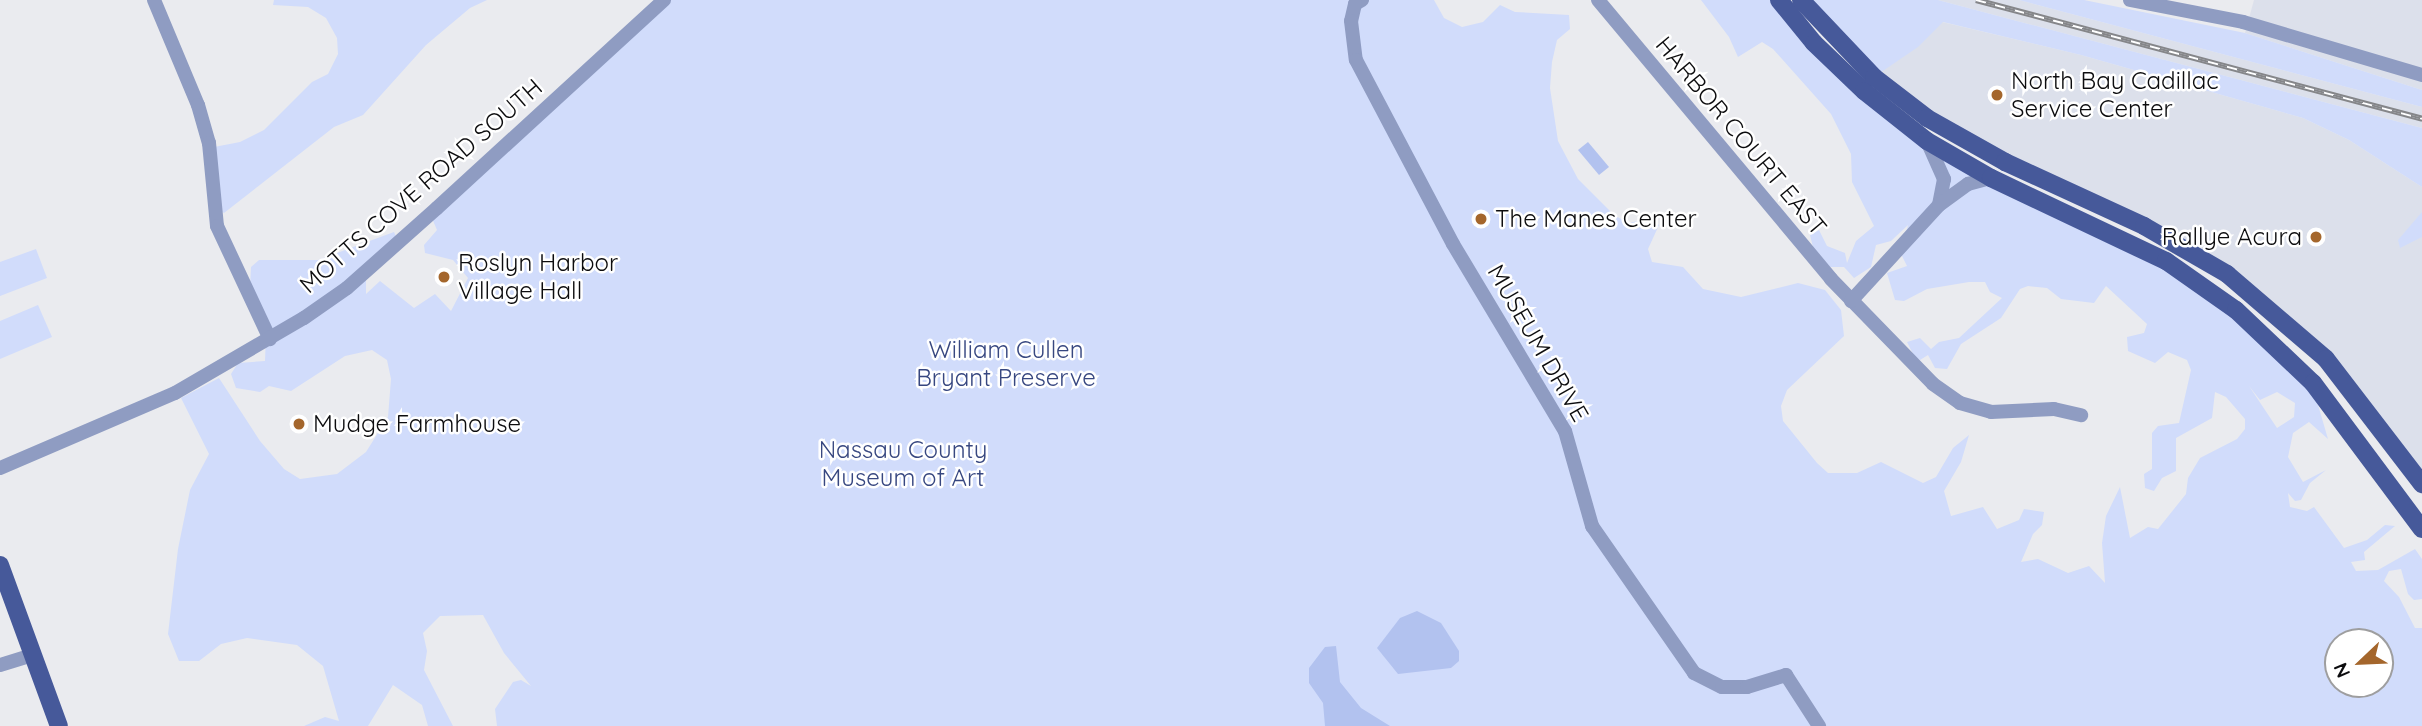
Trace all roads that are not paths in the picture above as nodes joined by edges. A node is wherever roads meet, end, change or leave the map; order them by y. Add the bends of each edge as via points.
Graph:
1 (154, 0) edge
2 (664, 0) edge
3 (1362, 0) edge
4 (1598, 0) edge
5 (1779, 0) edge
6 (1801, 0) edge
7 (2130, 0) edge
8 (2422, 75) edge
9 (1927, 141) junction
10 (1991, 178) junction
11 (1939, 205) junction
12 (1851, 300) junction
13 (270, 339) junction
14 (2352, 389) junction
15 (2331, 404) junction
16 (2081, 415) dead end
17 (0, 468) edge
18 (2422, 484) edge
19 (2422, 528) edge
20 (0, 565) edge
21 (32, 655) junction
22 (0, 665) edge
23 (59, 726) edge
24 (1819, 726) edge

1 - 13 street via 209,143 217,226
2 - 13 street, MOTTS COVE ROAD SOUTH via 346,288
3 - 24 street, MUSEUM DRIVE via 1354,4 1351,20 1356,60 1435,212 1565,431 1592,526 1694,673 1722,687 1747,687 1786,674
4 - 12 street, HARBOR COURT EAST
5 - 9 main road via 1814,43
6 - 14 main road via 1874,77 1927,118 2006,162 2192,251 2284,319
7 - 8 street via 2243,22
9 - 10 main road
9 - 11 street via 1944,179
10 - 11 street via 1968,184
10 - 15 main road via 2118,235 2197,279 2279,347
11 - 12 street
12 - 16 street, HARBOR COURT EAST via 1933,384 1961,403 2003,414 2054,409
13 - 17 street, MOTTS COVE ROAD SOUTH via 145,407
14 - 15 main road
14 - 18 main road
15 - 19 main road
20 - 21 main road
21 - 22 street
21 - 23 main road

